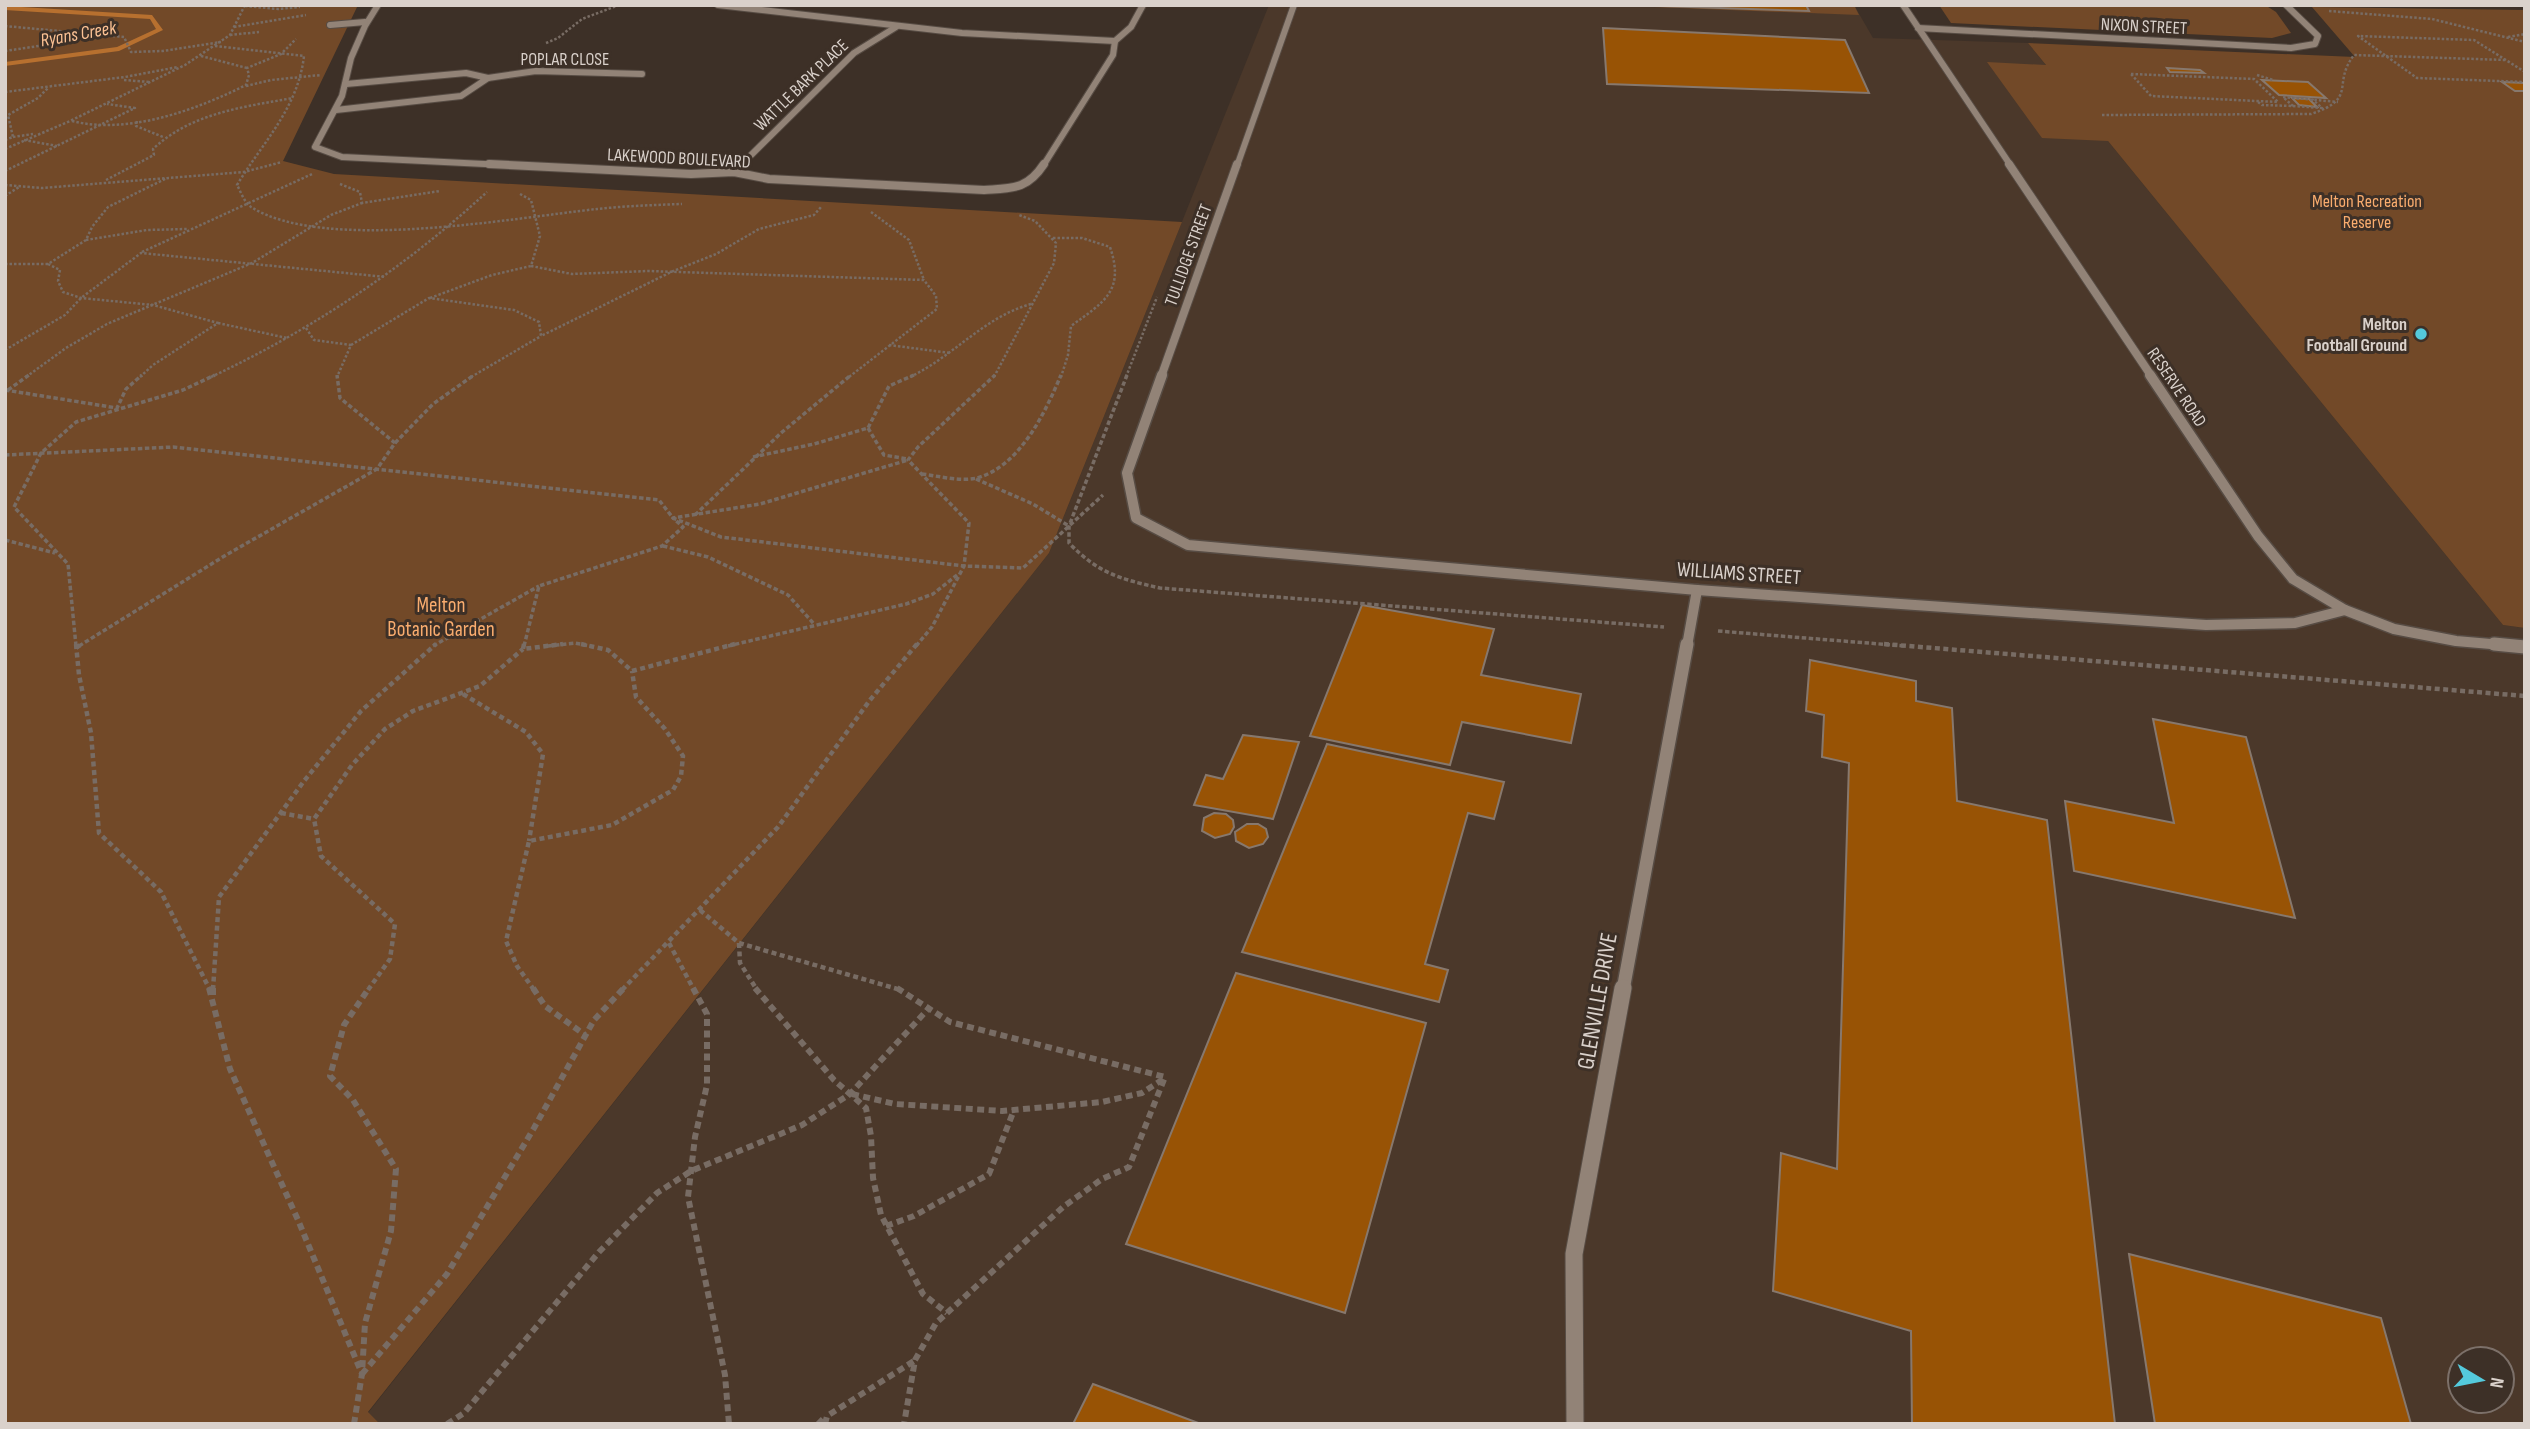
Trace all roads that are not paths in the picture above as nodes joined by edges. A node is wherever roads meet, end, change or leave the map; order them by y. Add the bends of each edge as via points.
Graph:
1 (378, 5) edge
2 (718, 5) edge
3 (1143, 5) edge
4 (1294, 5) edge
5 (1903, 5) edge
6 (2286, 5) edge
7 (736, 6) edge
8 (365, 22) junction
9 (330, 25) dead end
10 (896, 27) junction
11 (1918, 28) junction
12 (1115, 41) junction
13 (642, 74) dead end
14 (488, 78) junction
15 (346, 84) junction
16 (336, 110) junction
17 (734, 172) junction
18 (1136, 518) joint
19 (1696, 590) junction
20 (2345, 610) junction
21 (2525, 647) edge
22 (1575, 1424) edge

1 - 8 street, LAKEWOOD BOULEVARD
2 - 7 street
3 - 12 street, LAKEWOOD BOULEVARD
4 - 18 street, TULLIDGE STREET via 1127,473
5 - 11 street, RESERVE ROAD
6 - 11 street, NIXON STREET via 2318,36 2315,44 2291,48
7 - 10 street
8 - 9 street
8 - 15 street, LAKEWOOD BOULEVARD
10 - 12 street
10 - 17 street, WATTLE BARK PLACE via 854,53
11 - 20 street, RESERVE ROAD via 2258,536 2293,579
12 - 17 street, LAKEWOOD BOULEVARD via 1114,55 1038,173 1019,188 769,179
13 - 14 street, POPLAR CLOSE via 536,71
14 - 15 street via 467,73
14 - 16 street via 461,96
15 - 16 street, LAKEWOOD BOULEVARD
16 - 17 street, LAKEWOOD BOULEVARD via 315,147 342,157 691,174
18 - 19 street, WILLIAMS STREET via 1188,545
19 - 20 street, WILLIAMS STREET via 2206,625 2295,623
19 - 22 street, GLENVILLE DRIVE via 1574,1254
20 - 21 street, RESERVE ROAD via 2393,629

